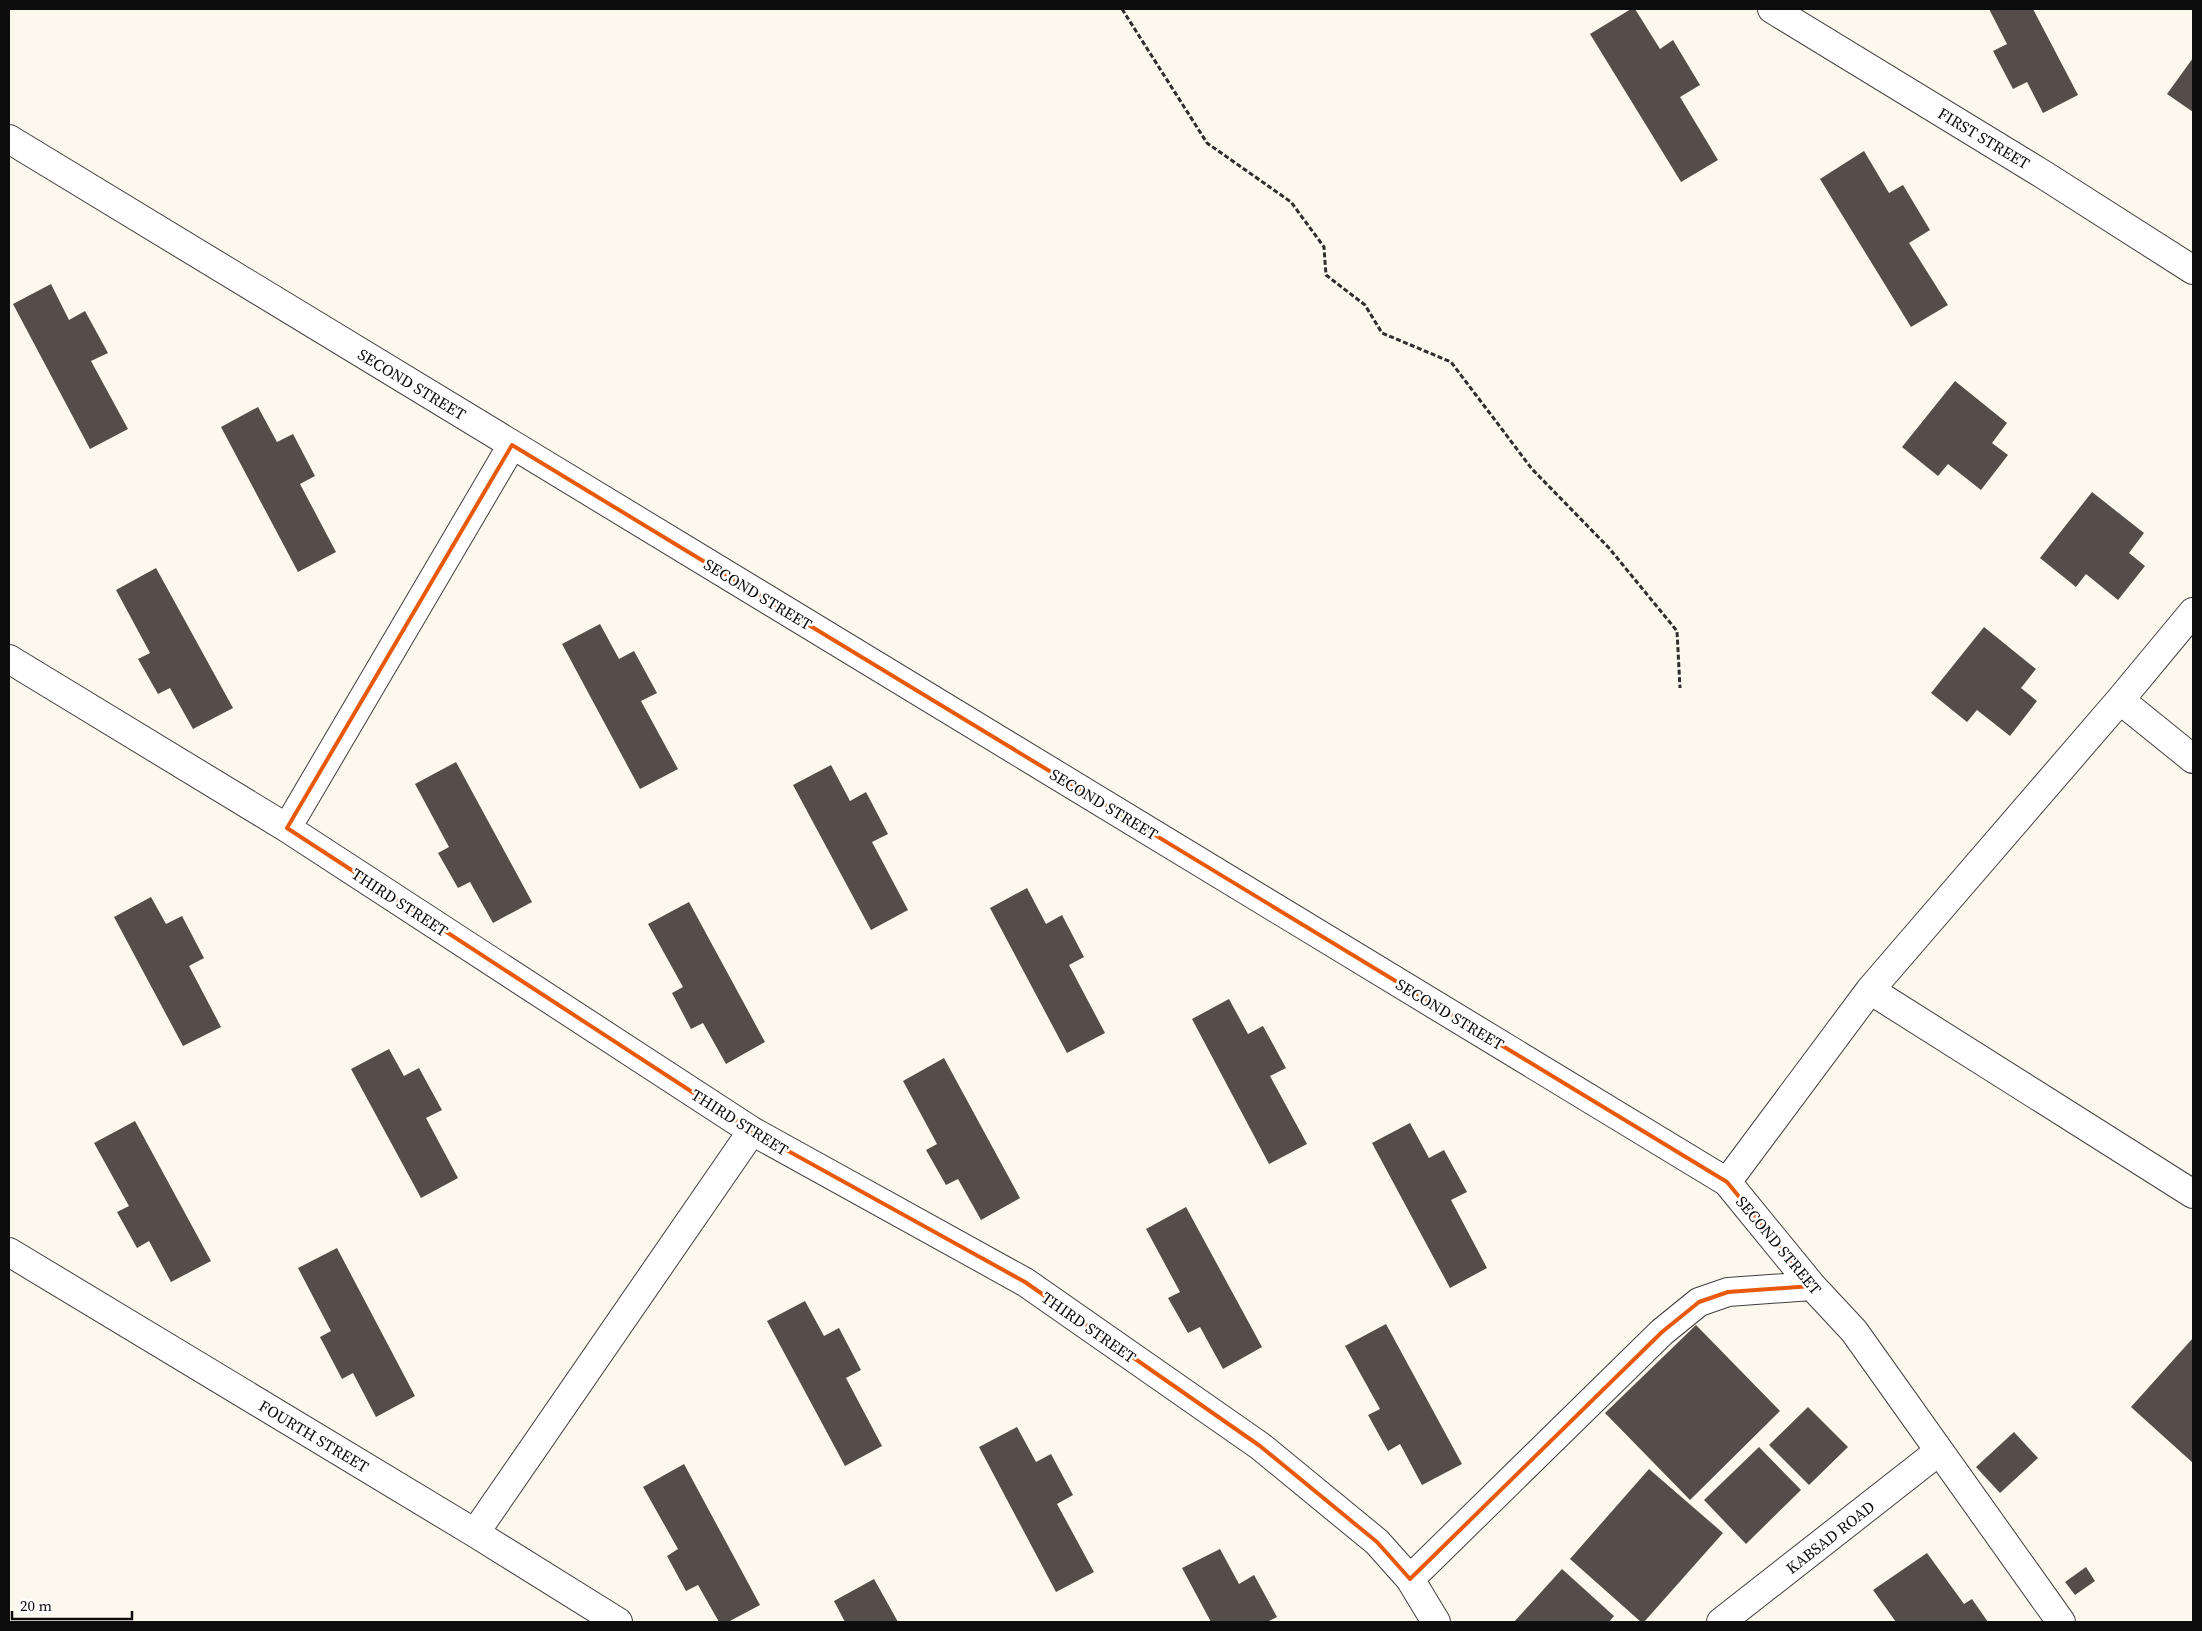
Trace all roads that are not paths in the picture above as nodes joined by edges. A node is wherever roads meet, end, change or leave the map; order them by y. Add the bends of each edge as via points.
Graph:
1 (1772, 9) edge
2 (9, 139) edge
3 (2193, 270) edge
4 (512, 445) junction
5 (2193, 612) edge
6 (9, 659) edge
7 (2120, 700) junction
8 (2193, 759) edge
9 (287, 828) junction
10 (1870, 990) junction
11 (752, 1131) junction
12 (1727, 1182) junction
13 (2193, 1194) edge
14 (9, 1252) edge
15 (1812, 1286) junction
16 (1938, 1452) junction
17 (475, 1533) junction
18 (1410, 1579) junction
19 (618, 1622) edge
20 (1436, 1622) edge
21 (1721, 1622) edge
22 (2061, 1622) edge

1 - 3 street, FIRST STREET
2 - 4 street, SECOND STREET
4 - 9 street
4 - 12 street, SECOND STREET
5 - 7 street
6 - 9 street, THIRD STREET
7 - 8 street
7 - 10 street
9 - 11 street, THIRD STREET
10 - 12 street
10 - 13 street
11 - 17 street
11 - 18 street, THIRD STREET via 1025,1282 1260,1446 1378,1542
12 - 15 street, SECOND STREET
14 - 17 street, FOURTH STREET
15 - 16 street, SECOND STREET via 1854,1331
15 - 18 street via 1728,1292 1699,1302 1662,1332
16 - 21 street, KABSAD ROAD
16 - 22 street, SECOND STREET
17 - 19 street, FOURTH STREET
18 - 20 street, THIRD STREET

